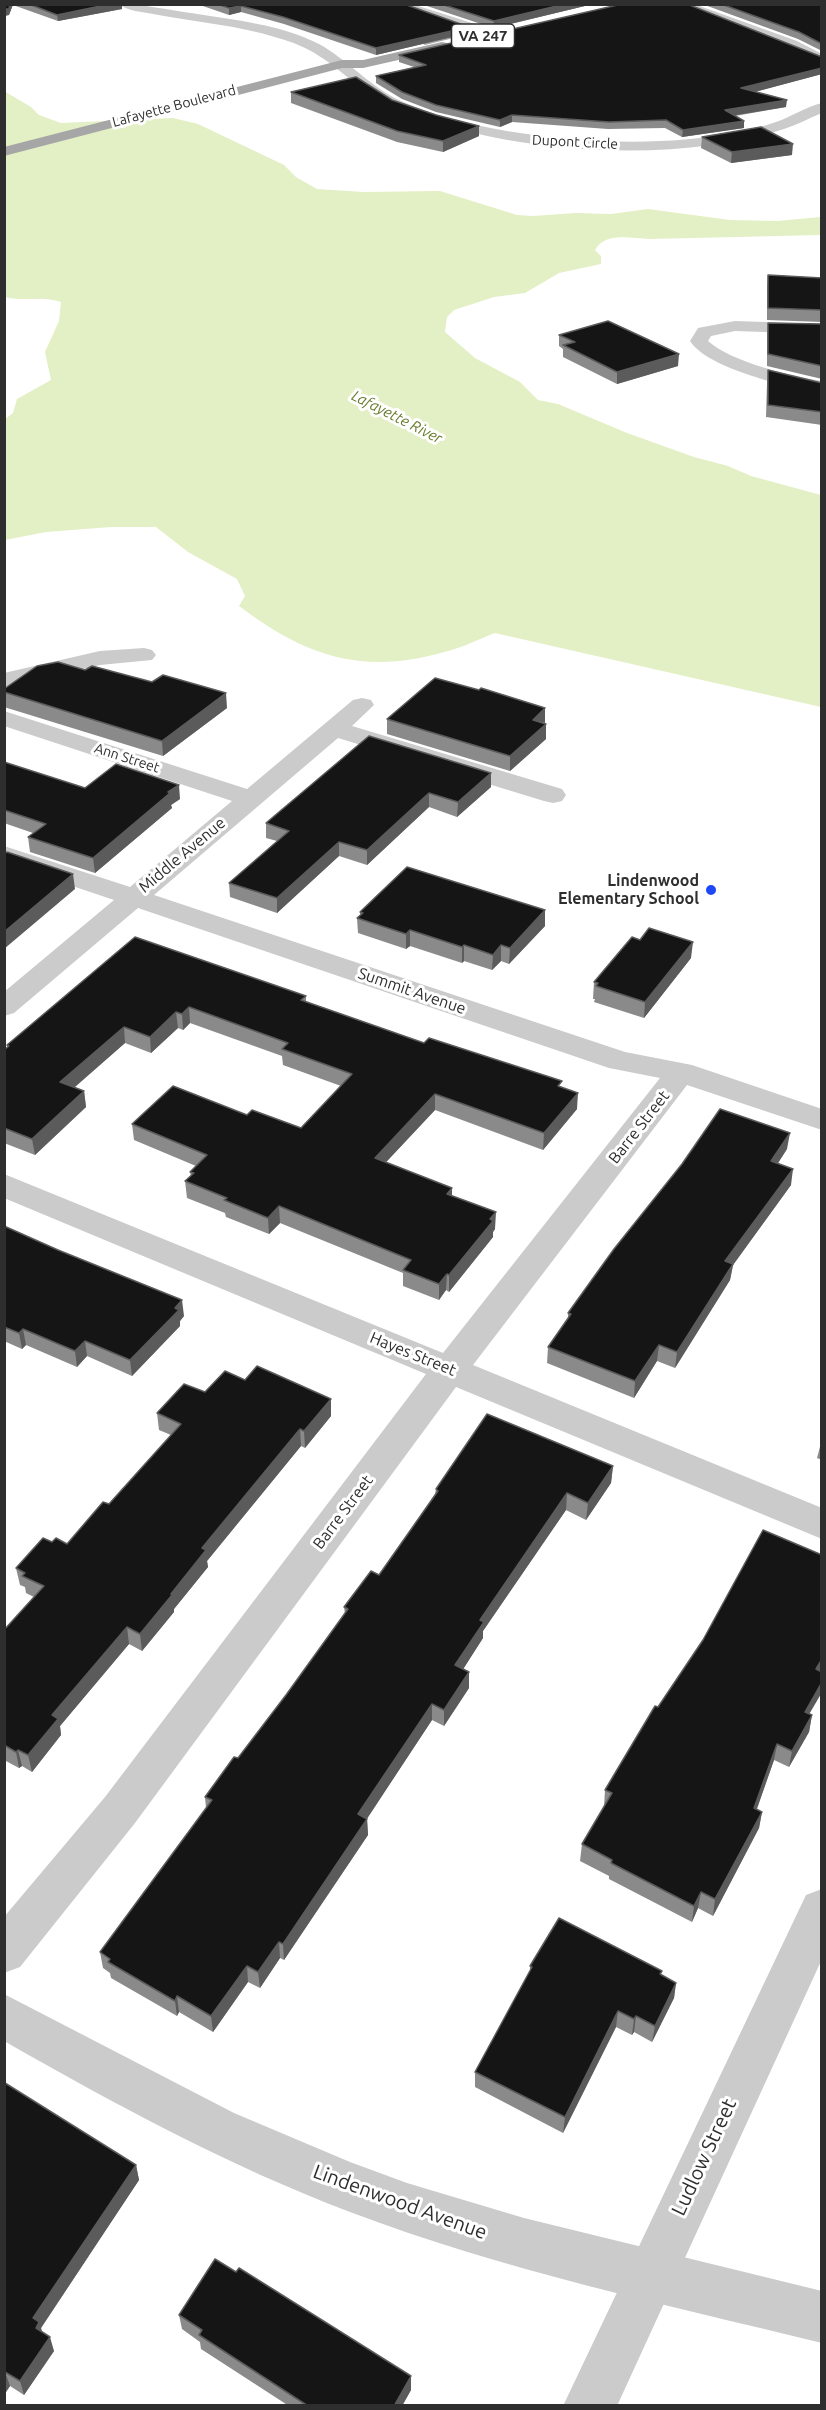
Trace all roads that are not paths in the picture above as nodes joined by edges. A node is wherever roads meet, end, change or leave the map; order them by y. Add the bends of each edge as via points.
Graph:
1 (125, 4) edge
2 (397, 4) edge
3 (587, 4) edge
4 (681, 4) edge
5 (602, 10) edge
6 (477, 29) junction
7 (492, 34) junction
8 (812, 39) edge
9 (792, 44) junction
10 (822, 60) edge
11 (342, 64) junction
12 (822, 107) edge
13 (6, 151) edge
14 (822, 329) edge
15 (822, 387) edge
16 (144, 655) dead end
17 (4, 680) edge
18 (362, 705) dead end
19 (4, 718) edge
20 (333, 729) junction
21 (553, 795) dead end
22 (249, 798) junction
23 (4, 854) edge
24 (132, 898) junction
25 (4, 1007) edge
26 (681, 1072) junction
27 (822, 1120) edge
28 (4, 1185) edge
29 (450, 1370) junction
30 (822, 1524) edge
31 (822, 1909) edge
32 (4, 1952) edge
33 (4, 2016) edge
34 (650, 2274) junction
35 (822, 2317) edge
36 (589, 2406) edge

1 - 11 street, Dupont Circle via 280,34 315,46
2 - 6 street
3 - 6 main road, Lafayette Boulevard / VA 247
4 - 9 street
5 - 7 main road, Lafayette Boulevard / VA 247
6 - 7 street
6 - 11 main road, Lafayette Boulevard / VA 247 via 352,57
7 - 11 main road, Lafayette Boulevard / VA 247 via 363,64
8 - 9 street
9 - 10 street
11 - 12 street, Dupont Circle via 377,93 427,117 496,135 554,142 659,144 730,137 779,126
11 - 13 main road, Lafayette Boulevard / VA 247
14 - 15 street via 735,326 704,332 699,341 729,361 789,381
16 - 17 street via 100,658
18 - 20 street, Middle Avenue
19 - 22 street, Ann Street
20 - 21 street
20 - 22 street, Middle Avenue
22 - 24 street, Middle Avenue
23 - 24 street, Summit Avenue
24 - 25 street, Middle Avenue
24 - 26 street, Summit Avenue via 620,1061
26 - 27 street, Summit Avenue
26 - 29 street, Barre Street
28 - 29 street, Hayes Street
29 - 30 street, Hayes Street
29 - 32 street, Barre Street via 120,1810
31 - 34 street, Ludlow Street
33 - 34 street, Lindenwood Avenue via 187,2116 349,2187 489,2235
34 - 35 street, Lindenwood Avenue
34 - 36 street, Ludlow Street

